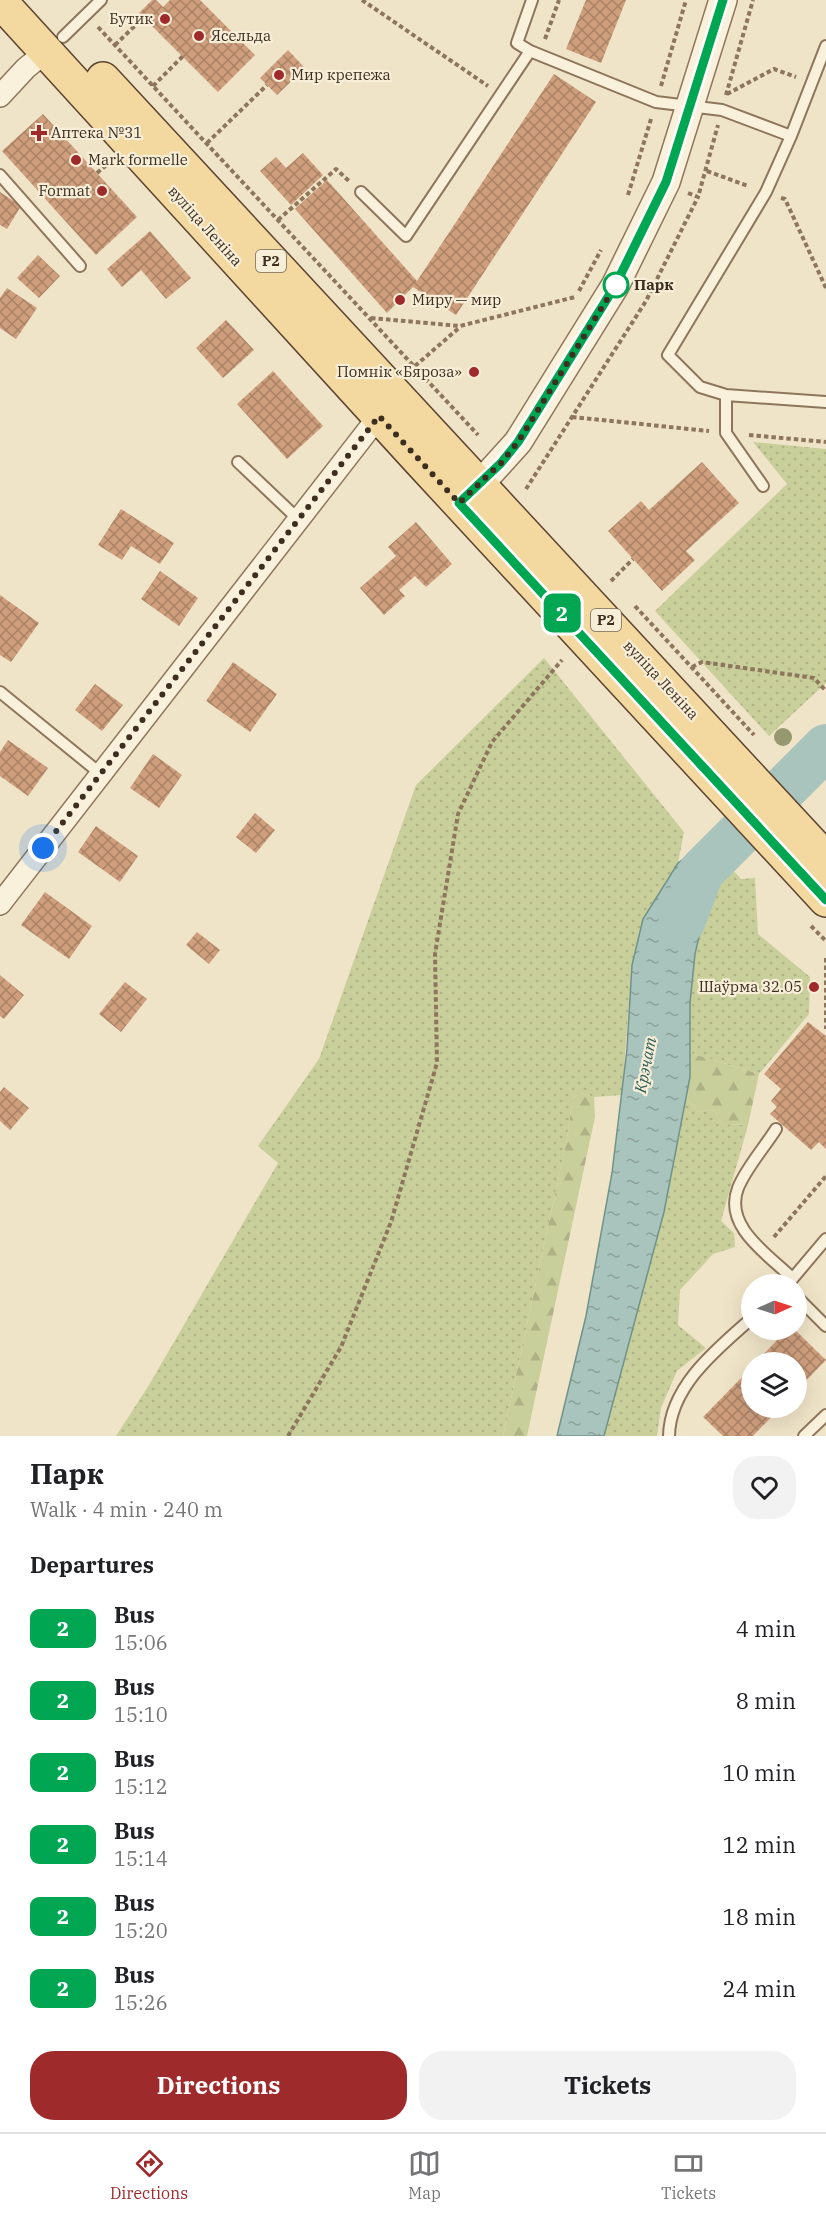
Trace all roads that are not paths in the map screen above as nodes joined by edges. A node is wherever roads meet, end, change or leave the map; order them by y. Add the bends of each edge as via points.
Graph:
1 (31, 0) edge
2 (101, 0) edge
3 (532, 0) edge
4 (723, 0) edge
5 (0, 1) edge
6 (55, 44) junction
7 (826, 46) edge
8 (535, 53) junction
9 (0, 96) edge
10 (691, 106) junction
11 (791, 136) junction
12 (0, 175) edge
13 (361, 192) dead end
14 (80, 267) dead end
15 (726, 395) junction
16 (826, 402) edge
17 (389, 407) junction
18 (238, 462) dead end
19 (763, 486) dead end
20 (470, 494) junction
21 (298, 519) junction
22 (0, 692) edge
23 (101, 774) junction
24 (806, 851) edge
25 (826, 900) edge
26 (0, 904) edge
27 (776, 1129) dead end
28 (826, 1239) edge
29 (785, 1274) edge
30 (796, 1274) edge
31 (807, 1307) edge
32 (826, 1326) edge
33 (741, 1328) edge
34 (826, 1415) edge
35 (669, 1436) edge
36 (804, 1436) edge

1 - 6 main road, вуліца Леніна / Р2
2 - 6 lane
3 - 8 lane via 517,43
4 - 10 street
5 - 6 main road, вуліца Леніна / Р2
6 - 9 street
6 - 17 main road, вуліца Леніна / Р2
7 - 11 lane
8 - 10 lane via 656,102
8 - 13 lane via 501,94 406,236
10 - 11 lane via 722,110
10 - 20 street via 666,182 615,286 518,442
11 - 15 lane via 766,192 668,355 700,387
12 - 14 lane
15 - 16 lane
15 - 19 lane via 726,433
17 - 20 main road, вуліца Леніна / Р2
17 - 21 street
18 - 21 lane
20 - 24 main road, вуліца Леніна / Р2
21 - 23 street
22 - 23 lane
23 - 26 street
24 - 25 main road, вуліца Леніна / Р2
27 - 29 lane via 738,1189 735,1206 737,1220 746,1233
28 - 30 lane
31 - 32 lane
33 - 35 lane via 715,1352 675,1401
34 - 36 lane

